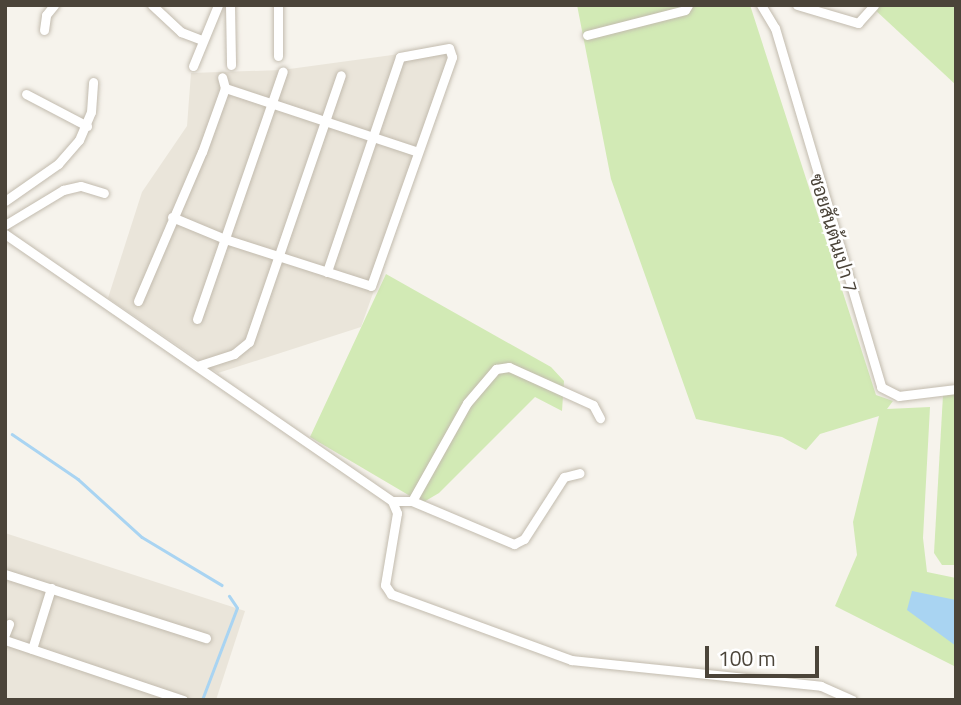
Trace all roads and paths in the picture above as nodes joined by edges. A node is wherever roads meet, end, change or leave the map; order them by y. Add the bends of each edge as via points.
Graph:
1 (54, 5) edge
2 (152, 5) edge
3 (218, 5) edge
4 (230, 5) edge
5 (278, 5) edge
6 (688, 5) edge
7 (761, 5) edge
8 (797, 5) edge
9 (874, 5) edge
10 (44, 30) dead end
11 (587, 34) dead end
12 (202, 40) junction
13 (278, 56) dead end
14 (231, 65) dead end
15 (193, 66) dead end
16 (283, 71) dead end
17 (341, 75) dead end
18 (222, 77) dead end
19 (93, 82) dead end
20 (225, 89) junction
21 (26, 94) dead end
22 (272, 104) junction
23 (326, 122) junction
24 (87, 126) junction
25 (373, 137) junction
26 (418, 152) junction
27 (104, 193) dead end
28 (5, 201) edge
29 (172, 217) junction
30 (5, 225) edge
31 (5, 234) edge
32 (225, 239) junction
33 (279, 256) junction
34 (327, 272) junction
35 (138, 301) dead end
36 (197, 319) dead end
37 (197, 366) junction
38 (956, 389) edge
39 (600, 418) dead end
40 (580, 473) dead end
41 (392, 500) junction
42 (411, 501) junction
43 (5, 574) edge
44 (51, 588) junction
45 (9, 624) dead end
46 (5, 634) edge
47 (206, 638) dead end
48 (5, 640) edge
49 (32, 649) junction
50 (183, 700) edge
51 (852, 700) edge

1 - 10 street via 46,15
2 - 12 street via 181,32
3 - 12 street
4 - 14 street
5 - 13 street
6 - 11 street via 685,10
7 - 38 street, ซอยสันต้นเปา 7 via 775,28 881,387 900,396
8 - 9 street via 858,23
12 - 15 street
16 - 22 street
17 - 23 street
18 - 20 street
19 - 24 street
20 - 22 street
20 - 29 street
21 - 24 street
22 - 23 street
22 - 32 street
23 - 25 street
23 - 33 street
24 - 28 street via 58,164
25 - 26 street
25 - 26 street via 400,57 449,48 452,57
25 - 34 street
26 - 34 street via 371,286
27 - 30 street via 81,186 63,190
29 - 32 street
29 - 35 street
31 - 37 street
32 - 33 street
32 - 36 street
33 - 34 street
33 - 37 street via 249,342 234,354
37 - 41 street
39 - 42 street via 593,405 509,367 496,369 467,403
40 - 42 street via 565,477 524,539 514,544
41 - 42 street
41 - 51 street via 397,513 385,585 391,594 570,660 821,685
43 - 44 street
44 - 47 street
44 - 49 street
45 - 46 street
48 - 49 street
49 - 50 street

